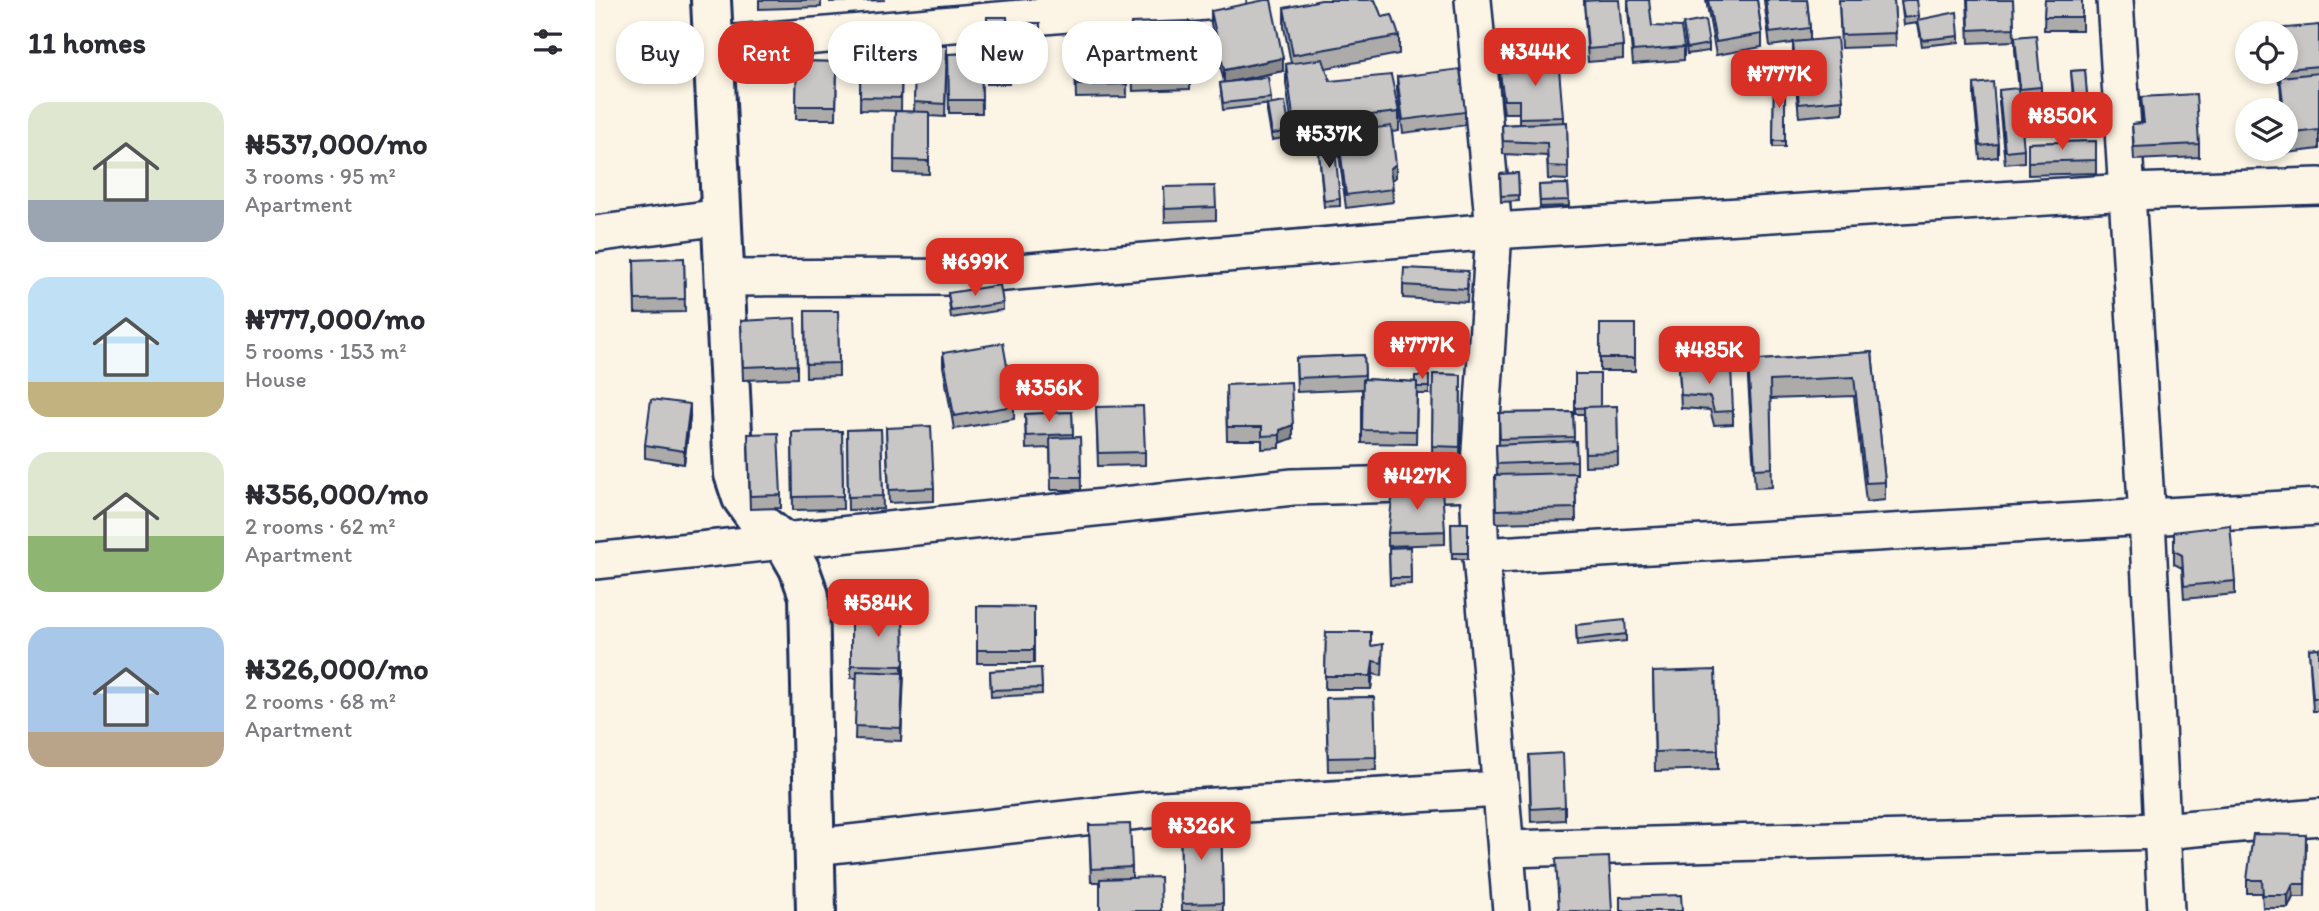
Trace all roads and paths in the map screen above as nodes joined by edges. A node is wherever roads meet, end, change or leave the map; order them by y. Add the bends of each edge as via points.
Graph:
1 (711, 0) edge
2 (1228, 0) edge
3 (1473, 0) edge
4 (2115, 0) edge
5 (713, 45) junction
6 (2319, 186) edge
7 (2127, 192) junction
8 (721, 217) junction
9 (1494, 231) junction
10 (595, 234) edge
11 (724, 278) junction
12 (1478, 482) junction
13 (2319, 507) edge
14 (2147, 518) junction
15 (784, 542) junction
16 (1481, 556) junction
17 (595, 561) edge
18 (1500, 789) junction
19 (2319, 817) edge
20 (2162, 831) junction
21 (814, 847) junction
22 (1506, 849) junction
23 (816, 911) edge
24 (1511, 911) edge
25 (2166, 911) edge

1 - 5 street
2 - 5 street
3 - 9 street
4 - 7 street
5 - 8 street
6 - 7 street
7 - 9 street
7 - 14 street
8 - 10 street
8 - 11 street
9 - 11 street via 959,277
9 - 12 street
11 - 15 street via 734,474 742,498 760,523
12 - 15 street via 1293,487
12 - 16 street
13 - 14 street
14 - 16 street
14 - 20 street
15 - 17 street
15 - 21 street via 809,596
16 - 18 street
18 - 21 street via 1147,810
18 - 22 street
19 - 20 street
20 - 22 street
20 - 25 street
21 - 23 street
22 - 24 street

